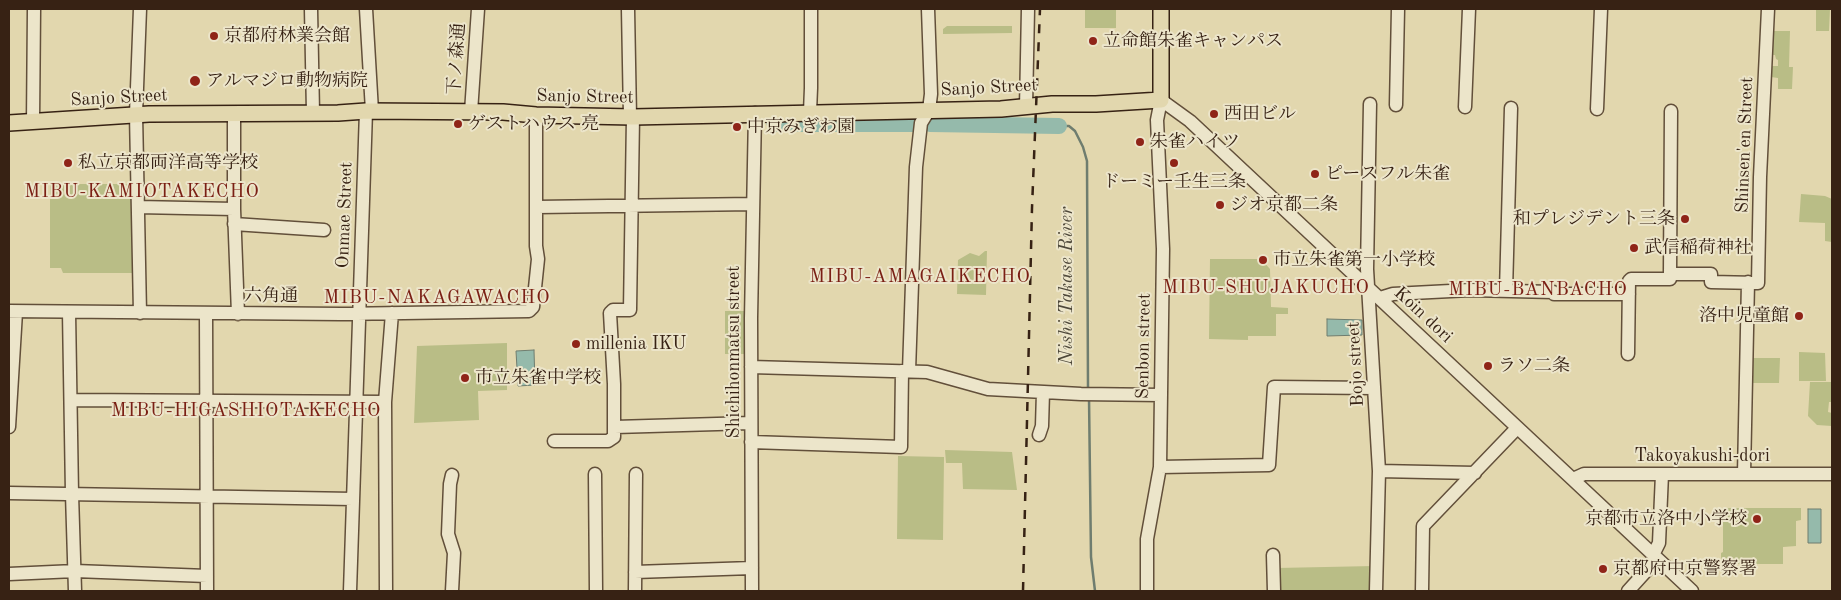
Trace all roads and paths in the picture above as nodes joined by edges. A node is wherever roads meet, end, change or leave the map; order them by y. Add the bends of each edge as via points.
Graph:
1 (34, 9) edge
2 (140, 9) edge
3 (311, 9) edge
4 (366, 9) edge
5 (478, 9) edge
6 (628, 9) edge
7 (811, 9) edge
8 (928, 9) edge
9 (1028, 9) edge
10 (1161, 9) edge
11 (1398, 9) edge
12 (1469, 9) edge
13 (1601, 9) edge
14 (1768, 9) edge
15 (1161, 100) junction
16 (1370, 104) dead end
17 (1396, 105) dead end
18 (1465, 106) dead end
19 (1026, 107) junction
20 (1511, 108) dead end
21 (1598, 109) dead end
22 (929, 110) junction
23 (369, 111) junction
24 (1671, 111) dead end
25 (472, 112) junction
26 (810, 112) junction
27 (234, 113) junction
28 (312, 113) junction
29 (755, 113) junction
30 (136, 114) junction
31 (536, 115) junction
32 (631, 117) junction
33 (33, 122) junction
34 (9, 123) edge
35 (753, 204) junction
36 (632, 206) junction
37 (138, 207) junction
38 (537, 207) junction
39 (234, 209) junction
40 (234, 224) junction
41 (324, 230) dead end
42 (1670, 274) junction
43 (1753, 282) junction
44 (1368, 287) junction
45 (1506, 291) junction
46 (1629, 294) junction
47 (1380, 298) junction
48 (12, 312) edge
49 (69, 312) junction
50 (140, 313) junction
51 (392, 313) junction
52 (206, 314) junction
53 (238, 314) junction
54 (359, 314) junction
55 (1628, 354) dead end
56 (751, 367) junction
57 (906, 371) junction
58 (1374, 388) junction
59 (1043, 392) junction
60 (1161, 395) junction
61 (71, 400) junction
62 (206, 401) junction
63 (385, 402) junction
64 (356, 403) junction
65 (751, 423) junction
66 (9, 427) edge
67 (615, 427) junction
68 (1517, 428) junction
69 (1039, 435) dead end
70 (554, 441) dead end
71 (751, 442) junction
72 (1160, 467) junction
73 (1379, 471) junction
74 (1475, 473) junction
75 (595, 474) dead end
76 (636, 474) dead end
77 (1662, 474) junction
78 (1744, 474) junction
79 (1832, 474) edge
80 (452, 475) dead end
81 (1574, 479) junction
82 (9, 493) edge
83 (72, 494) junction
84 (206, 496) junction
85 (353, 499) junction
86 (1273, 555) dead end
87 (1655, 557) junction
88 (752, 568) junction
89 (75, 571) junction
90 (636, 572) junction
91 (9, 574) edge
92 (207, 576) junction
93 (75, 591) edge
94 (207, 591) edge
95 (350, 591) edge
96 (386, 591) edge
97 (452, 591) edge
98 (596, 591) edge
99 (635, 591) edge
100 (752, 591) edge
101 (1147, 591) edge
102 (1274, 591) edge
103 (1376, 591) edge
104 (1422, 591) edge
105 (1628, 591) edge
106 (1692, 591) edge

1 - 33 street
2 - 30 street
3 - 28 street
4 - 23 street, Onmae Street
5 - 25 street, 下ノ森通
6 - 32 street
7 - 26 street
8 - 22 street
9 - 19 street
10 - 15 main road
11 - 17 street
12 - 18 street
13 - 21 street
14 - 43 street, Shinsen'en Street
15 - 19 main road, Sanjo Street
15 - 44 street, Koin dori via 1190,121
15 - 60 street, Senbon street via 1157,120 1162,250
16 - 44 street, Bojo street
19 - 22 main road, Sanjo Street
20 - 45 street
22 - 26 main road, Sanjo Street
22 - 57 street via 921,123 916,167
23 - 25 main road, Sanjo Street
23 - 28 main road, Sanjo Street
23 - 54 street, Onmae Street
24 - 42 street
25 - 31 main road, Sanjo Street
26 - 29 main road, Sanjo Street
27 - 28 main road, Sanjo Street
27 - 30 main road, Sanjo Street
27 - 39 street
29 - 32 main road, Sanjo Street
29 - 35 street, Shichihonmatsu street
30 - 33 main road, Sanjo Street
30 - 37 street
31 - 32 main road, Sanjo Street
31 - 38 street
32 - 36 street
33 - 34 main road, Sanjo Street
35 - 36 street
35 - 56 street, Shichihonmatsu street
36 - 38 street
36 - 67 street via 630,310 613,310 610,313
37 - 39 street
37 - 50 street
38 - 51 street, 六角通 via 538,259 532,310
39 - 40 street
40 - 41 street
40 - 53 street
42 - 43 street via 1711,274 1711,282
42 - 46 street via 1670,279 1631,279
43 - 78 street, Shinsen'en Street
44 - 47 street, Koin dori
44 - 58 street, Bojo street
45 - 46 street
45 - 47 street via 1393,294
46 - 55 street
47 - 68 street, Koin dori
48 - 49 street, 六角通
48 - 66 street
49 - 50 street, 六角通
49 - 61 street
50 - 52 street, 六角通
51 - 54 street, 六角通
51 - 63 street
52 - 53 street, 六角通
52 - 62 street
53 - 54 street, 六角通
54 - 64 street, Onmae Street
56 - 57 street
56 - 65 street, Shichihonmatsu street
57 - 59 street via 937,373 988,390
57 - 71 street via 901,447
58 - 72 street via 1274,387 1269,465
58 - 73 street, Bojo street
59 - 60 street
59 - 69 street
60 - 72 street, Senbon street
61 - 62 street
61 - 83 street
62 - 64 street
62 - 84 street
63 - 64 street
63 - 96 street
64 - 85 street, Onmae Street
65 - 67 street
65 - 71 street, Shichihonmatsu street
67 - 70 street via 614,437 608,441
68 - 74 street
68 - 81 street, Koin dori
71 - 88 street, Shichihonmatsu street
72 - 101 street, Senbon street via 1146,539
73 - 74 street
73 - 103 street, Bojo street
74 - 104 street via 1423,526
75 - 98 street
76 - 90 street
77 - 78 street, Takoyakushi-dori
77 - 81 street, Takoyakushi-dori via 1584,474
77 - 87 street via 1659,543
78 - 79 street, Takoyakushi-dori
80 - 97 street via 448,534 454,553
81 - 87 street, Koin dori
82 - 83 street
83 - 84 street
83 - 89 street
84 - 85 street
84 - 92 street
85 - 95 street, Onmae Street
86 - 102 street
87 - 105 street
87 - 106 street, Koin dori
88 - 90 street
88 - 100 street, Shichihonmatsu street
89 - 91 street
89 - 92 street
89 - 93 street
90 - 99 street
92 - 94 street

